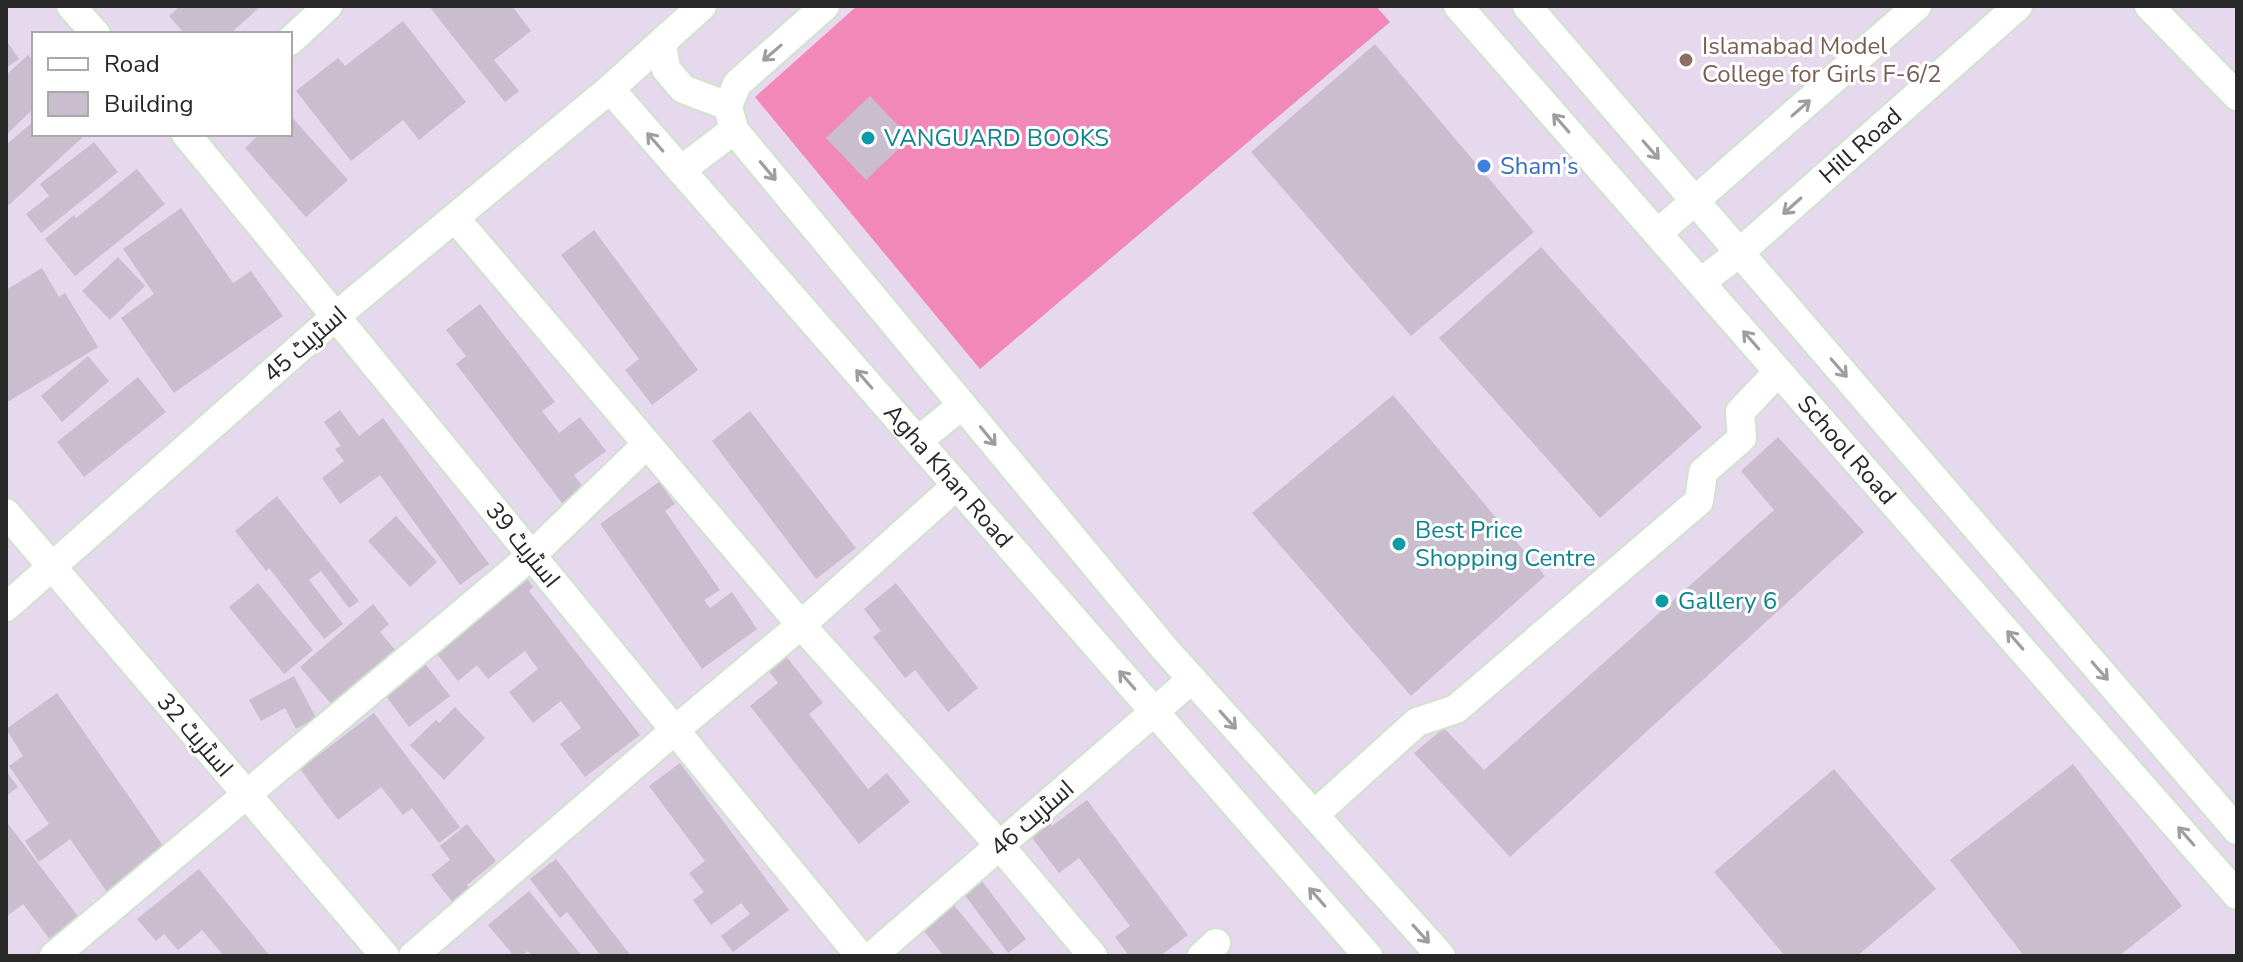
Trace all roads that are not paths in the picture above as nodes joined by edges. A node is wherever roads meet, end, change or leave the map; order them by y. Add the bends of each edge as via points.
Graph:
1 (71, 6) edge
2 (328, 6) edge
3 (702, 6) edge
4 (825, 6) edge
5 (1458, 6) edge
6 (1527, 6) edge
7 (1917, 6) edge
8 (2018, 6) edge
9 (2149, 6) edge
10 (94, 32) edge
11 (292, 39) edge
12 (662, 43) junction
13 (610, 89) junction
14 (2237, 96) edge
15 (731, 118) junction
16 (189, 136) edge
17 (681, 170) junction
18 (1695, 201) junction
19 (455, 218) junction
20 (1658, 233) junction
21 (1739, 253) junction
22 (1701, 282) junction
23 (336, 316) junction
24 (1778, 372) junction
25 (962, 405) junction
26 (918, 441) junction
27 (647, 444) junction
28 (957, 485) junction
29 (6, 513) edge
30 (532, 555) junction
31 (52, 567) junction
32 (6, 607) edge
33 (801, 625) junction
34 (1192, 679) junction
35 (2127, 703) junction
36 (1155, 712) junction
37 (675, 730) junction
38 (2094, 731) junction
39 (247, 795) junction
40 (1314, 815) junction
41 (2237, 830) edge
42 (1000, 846) junction
43 (2237, 895) edge
44 (54, 956) edge
45 (385, 956) edge
46 (413, 956) edge
47 (860, 956) edge
48 (872, 956) edge
49 (1093, 956) edge
50 (1368, 956) edge
51 (1441, 956) edge

1 - 10 street
2 - 11 street
3 - 12 street
4 -> 15 street via 737,84
20 -> 5 street, School Road
6 -> 18 street, School Road
18 -> 7 street
8 -> 21 street, Hill Road
9 - 14 street
12 - 13 street
12 - 15 street via 666,69 683,89
17 -> 13 street, Agha Khan Road
13 - 19 street, اسٹریٹ 45
15 - 17 street
15 -> 25 street
16 - 23 street, اسٹریٹ 39
26 -> 17 street, Agha Khan Road
18 - 20 street
18 - 21 street, School Road
19 - 23 street, اسٹریٹ 45
19 - 27 street
20 - 22 street, School Road
21 - 22 street, Hill Road
21 -> 35 street, School Road
24 -> 22 street, School Road
23 - 30 street, اسٹریٹ 39
23 - 31 street, اسٹریٹ 45
38 -> 24 street, School Road
24 - 40 street via 1740,412 1742,438 1703,472 1699,501 1456,709 1417,722
25 - 26 street
25 -> 34 street
26 - 28 street, Agha Khan Road
27 - 30 street
27 - 33 street
28 - 33 street
36 -> 28 street, Agha Khan Road
29 - 31 street, اسٹریٹ 32
30 - 37 street, اسٹریٹ 39
30 - 39 street
31 - 32 street, اسٹریٹ 45
31 - 39 street, اسٹریٹ 32
33 - 37 street
33 - 42 street
34 - 36 street, اسٹریٹ 46
34 -> 40 street
35 - 38 street
35 - 41 street, School Road
36 - 42 street, اسٹریٹ 46
50 -> 36 street, Agha Khan Road
37 - 46 street
37 - 47 street, اسٹریٹ 39
43 -> 38 street, School Road
39 - 44 street
39 - 45 street, اسٹریٹ 32
40 -> 51 street
42 - 48 street, اسٹریٹ 46
42 - 49 street

